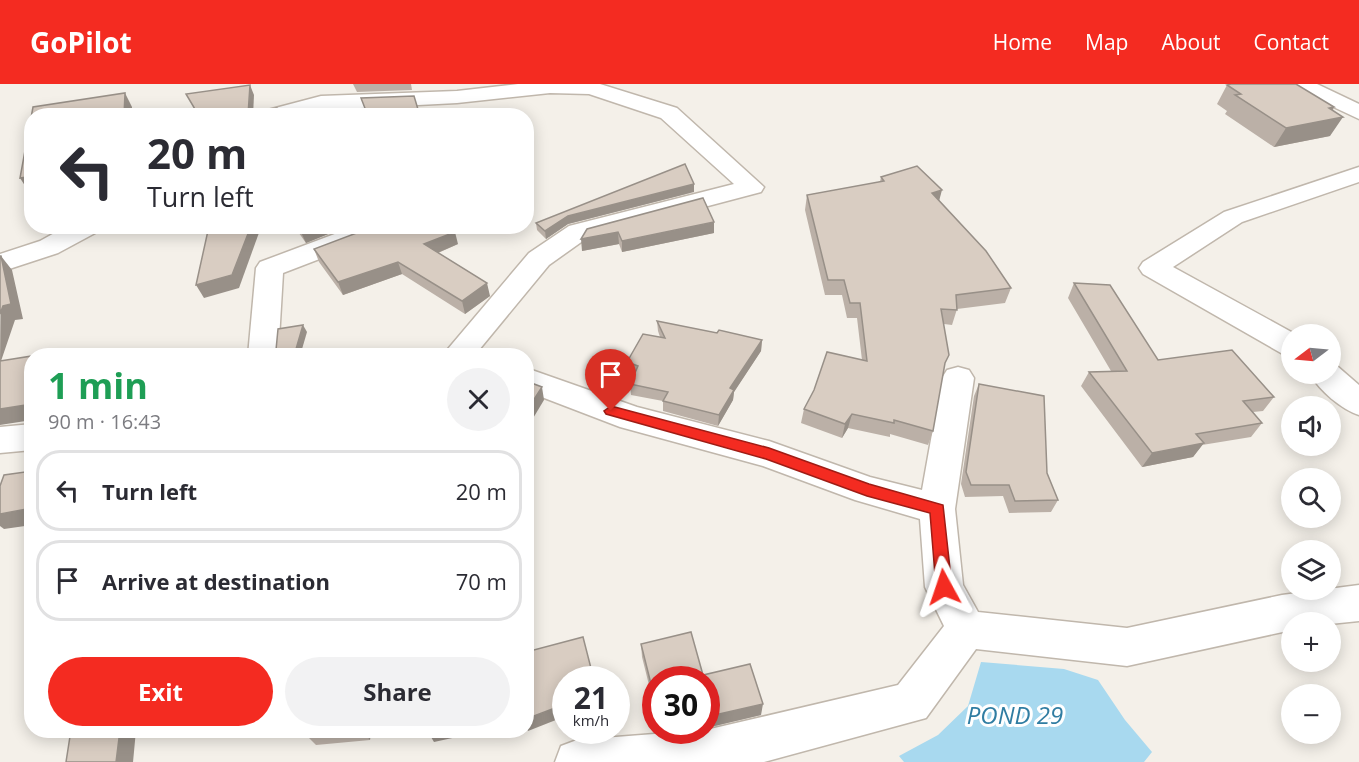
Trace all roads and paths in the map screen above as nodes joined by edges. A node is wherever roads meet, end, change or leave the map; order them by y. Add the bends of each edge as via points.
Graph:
1 (1300, 84) edge
2 (302, 108) edge
3 (1359, 112) edge
4 (1359, 174) edge
5 (73, 234) edge
6 (360, 234) edge
7 (0, 263) edge
8 (1281, 340) edge
9 (264, 348) edge
10 (464, 348) edge
11 (958, 378) dead end
12 (534, 382) edge
13 (1337, 384) edge
14 (1359, 403) edge
15 (24, 438) edge
16 (0, 440) edge
17 (938, 509) junction
18 (1359, 603) edge
19 (966, 629) junction
20 (577, 762) edge

1 - 3 street
2 - 10 street via 321,103 591,87 669,113 752,187 578,232 539,259
4 - 8 street via 1233,217 1153,268
5 - 7 street via 49,247
6 - 9 street via 270,268
11 - 17 street
12 - 17 street via 632,418 769,454 867,490
13 - 14 street
15 - 16 street
17 - 19 street via 944,587
18 - 19 street via 1282,613 1127,647
19 - 20 street via 911,703 789,735 703,752

